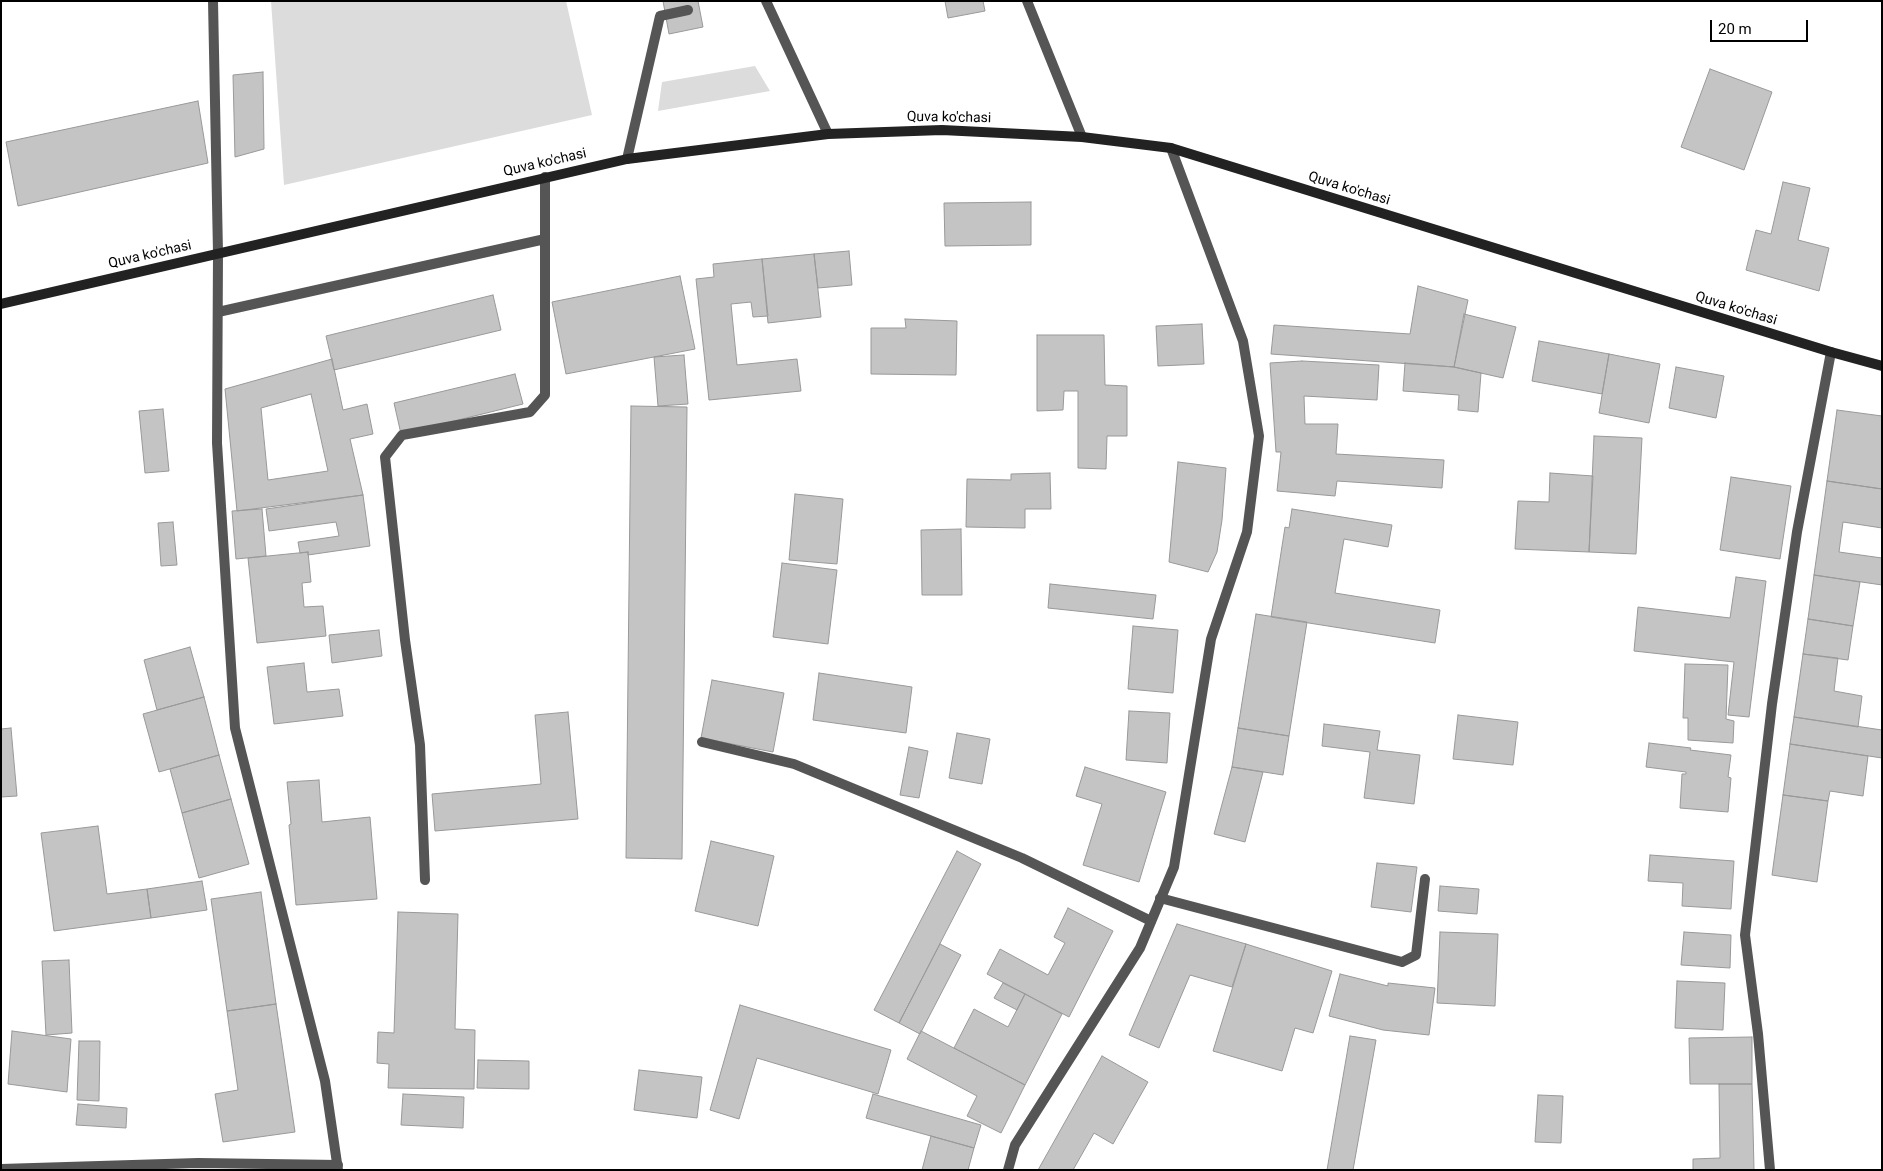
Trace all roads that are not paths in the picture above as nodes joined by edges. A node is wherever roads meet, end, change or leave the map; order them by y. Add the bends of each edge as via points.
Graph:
1 (213, 1) edge
2 (766, 1) edge
3 (1027, 1) edge
4 (688, 10) dead end
5 (828, 134) junction
6 (1082, 137) junction
7 (1171, 148) junction
8 (626, 159) junction
9 (545, 178) junction
10 (545, 239) junction
11 (218, 254) junction
12 (1, 304) edge
13 (218, 312) junction
14 (1831, 352) junction
15 (1882, 366) edge
16 (702, 742) dead end
17 (1425, 879) dead end
18 (425, 880) dead end
19 (1160, 898) junction
20 (1151, 921) junction
21 (338, 1167) edge
22 (1, 1169) edge
23 (1008, 1170) edge
24 (1770, 1170) edge

1 - 11 street
2 - 5 street
3 - 6 street
4 - 8 street via 660,16
5 - 6 main road, Quva ko'chasi via 942,130
5 - 8 main road, Quva ko'chasi
6 - 7 main road, Quva ko'chasi
7 - 14 main road, Quva ko'chasi
7 - 19 street via 1243,341 1259,436 1247,532 1211,639 1174,867
8 - 9 main road, Quva ko'chasi
9 - 10 street
9 - 11 main road, Quva ko'chasi
10 - 13 street
10 - 18 street via 545,394 530,412 402,435 385,456 404,640 420,745
11 - 12 main road, Quva ko'chasi
11 - 13 street
13 - 21 street via 217,443 235,728 325,1081
14 - 15 main road, Quva ko'chasi
14 - 24 street via 1796,532 1745,935
16 - 20 street via 794,764 1022,858
17 - 19 street via 1416,955 1402,962
19 - 20 street
20 - 23 street via 1140,948 1015,1145
21 - 22 street via 198,1163

